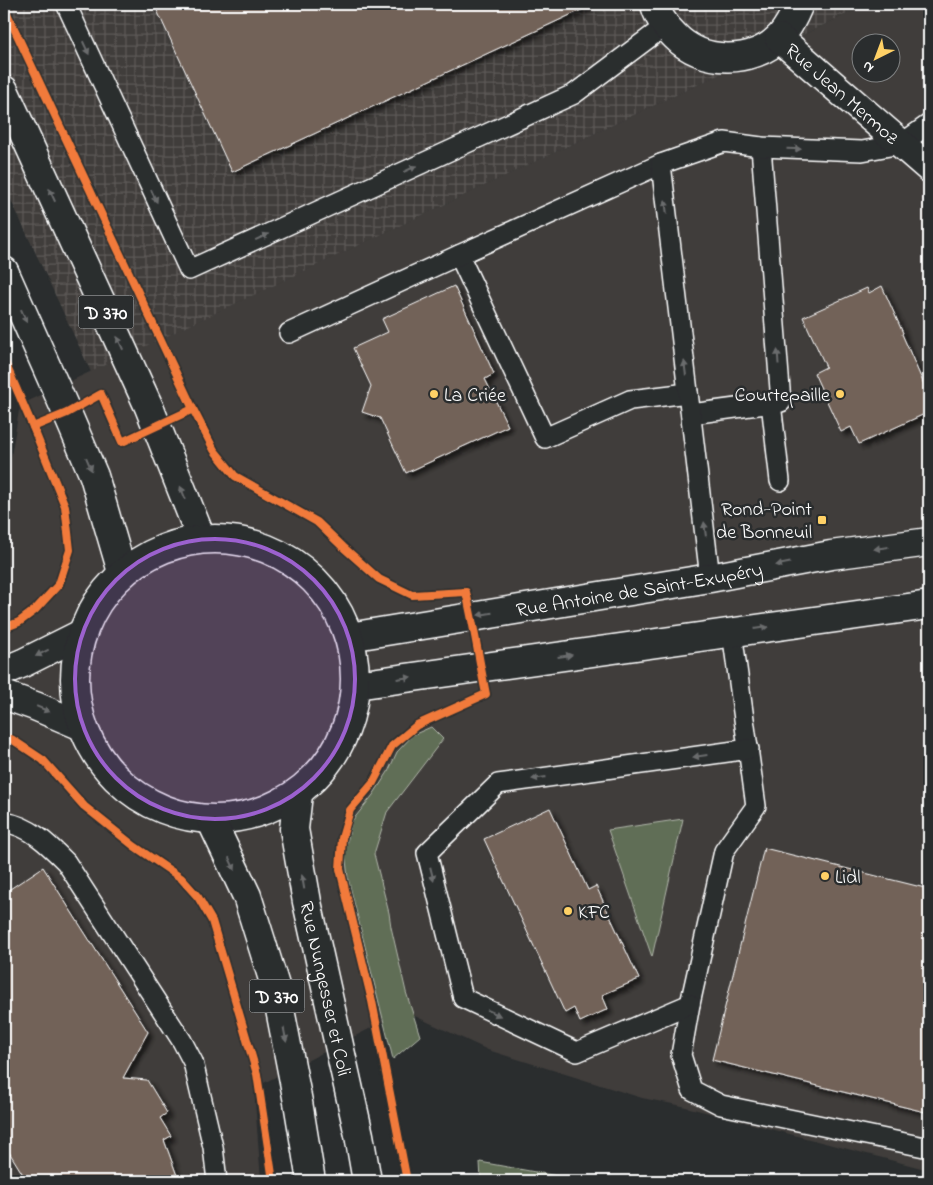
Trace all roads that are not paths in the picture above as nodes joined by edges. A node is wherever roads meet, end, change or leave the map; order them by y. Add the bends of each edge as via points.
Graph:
1 (66, 4) edge
2 (799, 4) edge
3 (660, 15) edge
4 (779, 38) junction
5 (4, 90) edge
6 (929, 124) edge
7 (901, 144) junction
8 (761, 147) junction
9 (661, 164) junction
10 (929, 168) edge
11 (459, 255) junction
12 (4, 271) edge
13 (289, 334) dead end
14 (688, 393) junction
15 (770, 403) junction
16 (691, 414) junction
17 (780, 481) dead end
18 (201, 538) junction
19 (929, 542) edge
20 (122, 572) junction
21 (710, 578) junction
22 (929, 605) edge
23 (732, 632) junction
24 (81, 634) junction
25 (350, 636) junction
26 (4, 671) edge
27 (356, 684) junction
28 (4, 695) edge
29 (82, 726) junction
30 (748, 749) junction
31 (298, 794) junction
32 (211, 820) junction
33 (4, 822) edge
34 (690, 1004) junction
35 (929, 1148) edge
36 (217, 1181) edge
37 (311, 1181) edge
38 (366, 1181) edge

1 -> 3 lane via 189,270 574,94
2 - 4 main road via 793,20
3 - 4 main road via 680,42 699,53 720,58 742,57 762,50
4 - 7 main road, Rue Jean Mermoz
18 -> 5 main road, D 370 via 149,407
6 - 7 lane
8 -> 7 lane via 862,151
7 - 10 main road, Rue Jean Mermoz
8 - 9 lane via 724,142
15 -> 8 lane via 781,402
9 - 11 lane
14 -> 9 lane
11 - 13 lane
11 - 14 lane via 545,438 630,400
12 -> 20 main road via 94,476
14 - 16 lane
15 - 16 lane
15 - 17 lane
21 -> 16 lane
18 - 20 main road via 158,549
18 - 25 main road via 248,542 292,561 327,594
19 -> 21 main road, Rue Antoine de Saint-Exupéry via 831,555
20 - 24 main road via 97,600
21 -> 25 main road, Rue Antoine de Saint-Exupéry
23 -> 22 main road
27 -> 23 main road
23 - 30 lane
24 -> 26 main road
24 - 29 main road via 74,664 74,695
25 - 27 main road
27 - 31 main road via 348,726 328,764
28 -> 29 main road
29 - 32 main road via 104,767 139,798 182,816
30 - 34 lane via 756,806 724,851
30 -> 34 lane via 498,784 427,853 463,998 577,1052
31 - 32 main road via 265,811
38 -> 31 main road, Rue Nungesser et Coli / D 370 via 294,829
32 -> 37 main road, D 370 via 247,896 276,989
33 - 36 lane via 31,831 66,862 182,1041 193,1062 213,1146
34 - 35 lane via 681,1055 692,1090 721,1105

